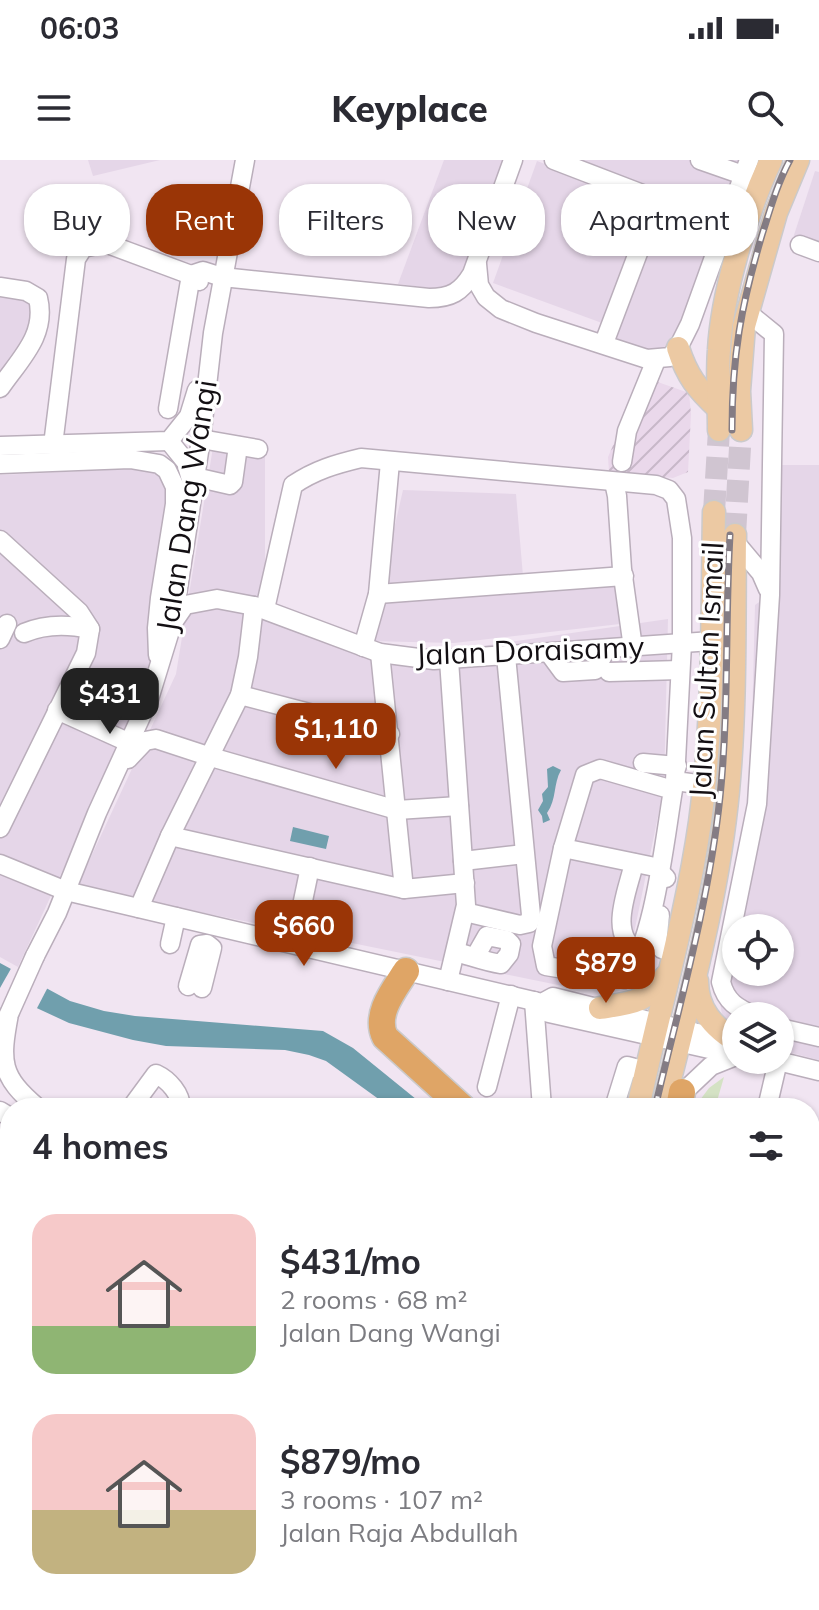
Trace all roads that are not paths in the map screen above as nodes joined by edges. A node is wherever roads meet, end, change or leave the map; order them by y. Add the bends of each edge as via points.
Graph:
1 (245, 160) edge
2 (513, 160) edge
3 (554, 160) edge
4 (700, 160) edge
5 (771, 160) edge
6 (798, 160) edge
7 (746, 168) edge
8 (616, 184) edge
9 (800, 245) dead end
10 (819, 252) edge
11 (637, 256) edge
12 (714, 256) edge
13 (477, 264) junction
14 (191, 275) junction
15 (221, 282) junction
16 (0, 287) edge
17 (747, 312) junction
18 (213, 333) junction
19 (604, 343) junction
20 (678, 348) junction
21 (656, 360) junction
22 (0, 388) edge
23 (168, 409) dead end
24 (726, 423) junction
25 (201, 439) junction
26 (169, 441) junction
27 (53, 445) junction
28 (0, 446) edge
29 (238, 446) junction
30 (258, 449) dead end
31 (390, 462) junction
32 (622, 462) dead end
33 (0, 464) edge
34 (614, 482) junction
35 (194, 483) junction
36 (714, 512) tunnel mouth
37 (735, 538) joint
38 (0, 540) edge
39 (624, 576) junction
40 (378, 594) junction
41 (770, 595) junction
42 (259, 608) junction
43 (173, 621) junction
44 (90, 629) junction
45 (10, 632) edge
46 (712, 641) junction
47 (682, 643) junction
48 (633, 648) junction
49 (372, 650) junction
50 (506, 656) junction
51 (449, 660) junction
52 (159, 670) junction
53 (680, 670) junction
54 (609, 672) dead end
55 (240, 695) junction
56 (57, 710) junction
57 (390, 734) junction
58 (130, 743) junction
59 (211, 757) junction
60 (643, 763) dead end
61 (115, 773) junction
62 (675, 779) junction
63 (705, 785) junction
64 (459, 806) junction
65 (397, 810) junction
66 (0, 828) edge
67 (170, 836) junction
68 (563, 848) junction
69 (524, 854) junction
70 (463, 861) junction
71 (634, 863) junction
72 (0, 864) edge
73 (310, 867) junction
74 (745, 868) junction
75 (661, 871) junction
76 (716, 875) junction
77 (465, 883) junction
78 (404, 889) junction
79 (66, 891) junction
80 (139, 908) junction
81 (465, 912) junction
82 (176, 917) junction
83 (212, 925) junction
84 (537, 928) junction
85 (170, 944) dead end
86 (294, 944) junction
87 (456, 952) junction
88 (640, 953) junction
89 (475, 957) dead end
90 (697, 960) junction
91 (672, 962) junction
92 (546, 966) junction
93 (406, 971) junction
94 (579, 972) junction
95 (448, 981) junction
96 (195, 987) dead end
97 (511, 995) junction
98 (547, 1000) junction
99 (730, 1002) edge
100 (600, 1008) junction
101 (4, 1019) edge
102 (656, 1030) junction
103 (722, 1030) edge
104 (794, 1032) edge
105 (680, 1035) junction
106 (819, 1037) edge
107 (722, 1040) edge
108 (722, 1050) edge
109 (722, 1061) edge
110 (794, 1065) edge
111 (646, 1071) junction
112 (819, 1071) edge
113 (773, 1074) edge
114 (487, 1087) dead end
115 (28, 1098) edge
116 (138, 1098) edge
117 (179, 1098) edge
118 (452, 1098) edge
119 (542, 1098) edge
120 (617, 1098) edge
121 (640, 1098) edge
122 (673, 1098) edge
123 (678, 1098) edge
124 (769, 1098) edge

1 - 15 street, Jalan Dang Wangi
2 - 13 street
3 - 8 street
4 - 7 street
5 - 24 main road via 724,310 719,348
6 - 17 main road
9 - 10 street
11 - 19 street
12 - 20 street
13 - 15 street via 463,288 441,298
13 - 19 street via 479,285 501,309
14 - 15 street via 203,271
14 - 23 street
14 - 27 street via 105,243 83,248 76,259
15 - 18 street, Jalan Dang Wangi
16 - 22 street via 38,298 42,315 38,332
17 - 24 main road
17 - 41 street via 774,334
18 - 25 street, Jalan Dang Wangi
18 - 26 street via 191,411
19 - 21 street
20 - 21 street via 670,357
20 - 24 main road via 685,370
21 - 32 street via 627,431
25 - 29 street
25 - 35 street, Jalan Dang Wangi
26 - 27 street
26 - 35 street
27 - 28 street
29 - 30 street
29 - 35 street via 230,485
31 - 34 street
31 - 40 street
31 - 42 street via 361,458 312,472 293,485
33 - 52 street via 130,459 167,470 175,504 157,628
34 - 39 street
34 - 47 street via 656,485 676,499 682,538
35 - 43 street, Jalan Dang Wangi
36 - 46 main road, Jalan Sultan Ismail
37 - 41 street
37 - 76 main road, Jalan Sultan Ismail via 733,725
38 - 44 street via 79,612
39 - 40 street
39 - 48 street
40 - 49 street
41 - 74 street via 757,804
42 - 43 street, Jalan Doraisamy via 209,600 185,605
42 - 49 street, Jalan Doraisamy
42 - 55 street
43 - 52 street, Jalan Dang Wangi
44 - 45 street via 39,626
44 - 56 street via 86,653
46 - 47 street, Jalan Doraisamy
46 - 63 main road, Jalan Sultan Ismail
47 - 48 street, Jalan Doraisamy
47 - 53 street
48 - 50 street, Jalan Doraisamy
49 - 51 street, Jalan Doraisamy
49 - 57 street
50 - 51 street, Jalan Doraisamy
50 - 69 street
51 - 64 street
52 - 58 street, Jalan Dang Wangi
53 - 54 street
53 - 62 street
55 - 57 street
55 - 59 street
56 - 58 street
56 - 66 street
57 - 65 street
58 - 61 street, Jalan Dang Wangi
59 - 61 street via 156,739 145,741
59 - 65 street
59 - 67 street
60 - 62 street
61 - 79 street, Jalan Dang Wangi
62 - 63 street
62 - 68 street via 591,771 585,775
62 - 75 street
63 - 91 main road, Jalan Sultan Ismail
64 - 65 street
64 - 70 street
65 - 78 street
67 - 73 street
67 - 80 street
68 - 71 street
68 - 84 street
69 - 70 street
69 - 84 street
70 - 77 street
71 - 75 street
71 - 88 street via 620,922 624,940
72 - 79 street
73 - 78 street
73 - 86 street
74 - 76 street
74 - 99 street via 721,982
75 - 88 street
75 - 91 street via 666,890 657,943
76 - 90 main road, Jalan Sultan Ismail
77 - 78 street
77 - 81 street
79 - 80 street
79 - 101 street, Jalan Dang Wangi, bridge
80 - 82 street
81 - 84 street
81 - 87 street
82 - 83 street
82 - 85 street
83 - 86 street
83 - 96 street via 207,944 212,948
84 - 92 street
86 - 93 street
87 - 89 street
87 - 95 street
88 - 94 street via 624,979
90 - 103 main road via 700,1005
90 - 105 main road, Jalan Sultan Ismail
91 - 100 main road via 648,997
91 - 102 main road, Jalan Sultan Ismail
92 - 94 street
92 - 98 street
93 - 95 street
93 - 118 highway via 383,1011 381,1030
94 - 98 street
95 - 97 street
97 - 98 street
97 - 114 street
98 - 100 street
98 - 102 street via 549,1013
98 - 119 street
100 - 102 street
101 - 115 street, Jalan Dang Wangi via 4,1068
102 - 105 street
102 - 111 main road, Jalan Sultan Ismail
104 - 106 street
105 - 107 street
105 - 108 street
105 - 122 main road, Jalan Sultan Ismail
109 - 123 street
110 - 112 street
111 - 120 street via 627,1066
111 - 121 main road, Jalan Sultan Ismail
113 - 124 street
116 - 117 street via 158,1074

